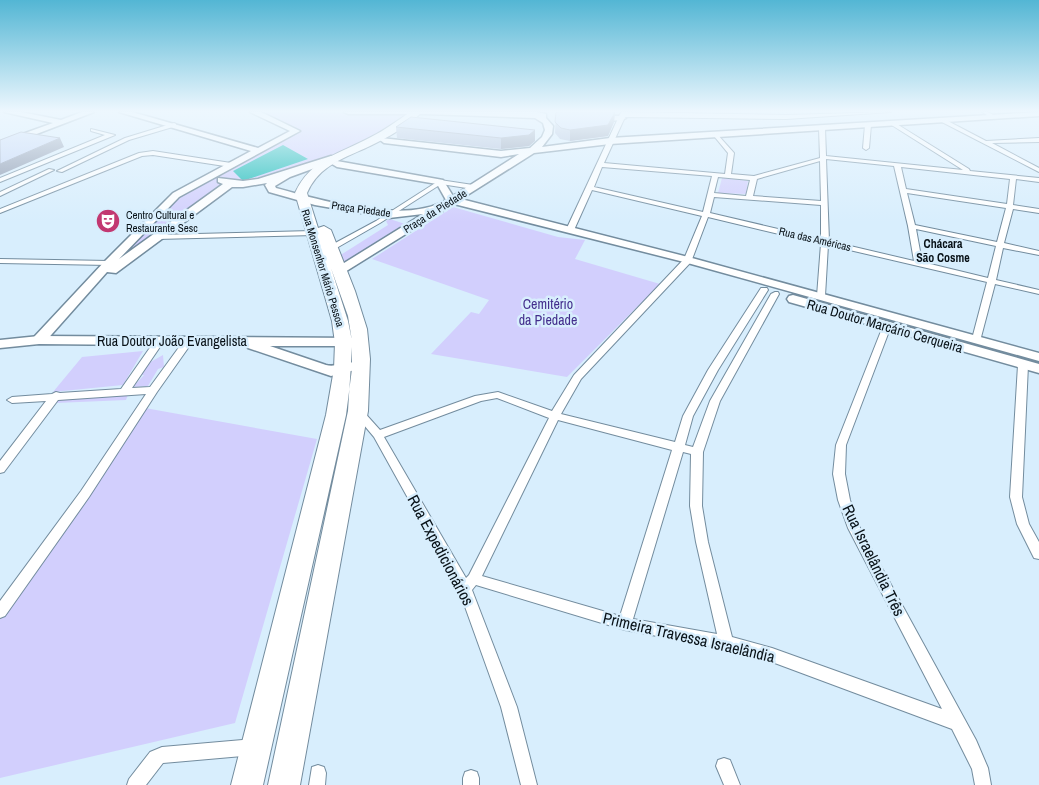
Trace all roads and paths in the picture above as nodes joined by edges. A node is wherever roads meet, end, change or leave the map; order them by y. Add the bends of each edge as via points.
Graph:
1 (76, 149) edge
2 (108, 149) edge
3 (251, 149) edge
4 (263, 149) edge
5 (358, 149) edge
6 (363, 149) edge
7 (453, 149) edge
8 (534, 149) edge
9 (553, 149) edge
10 (608, 149) edge
11 (727, 149) edge
12 (822, 149) edge
13 (933, 149) edge
14 (999, 149) edge
15 (259, 151) junction
16 (531, 151) junction
17 (822, 158) junction
18 (334, 161) junction
19 (231, 165) junction
20 (602, 165) junction
21 (897, 165) junction
22 (36, 166) junction
23 (51, 170) junction
24 (1039, 170) edge
25 (60, 171) junction
26 (970, 172) junction
27 (716, 174) junction
28 (286, 175) junction
29 (728, 175) junction
30 (84, 176) junction
31 (1013, 177) junction
32 (754, 178) junction
33 (0, 180) edge
34 (222, 180) junction
35 (1039, 180) edge
36 (440, 182) junction
37 (473, 187) junction
38 (591, 188) junction
39 (904, 191) junction
40 (0, 194) edge
41 (710, 195) junction
42 (748, 198) junction
43 (308, 200) junction
44 (451, 200) junction
45 (825, 203) junction
46 (1010, 206) junction
47 (436, 210) junction
48 (0, 211) edge
49 (1039, 211) edge
50 (706, 214) junction
51 (389, 215) junction
52 (416, 223) junction
53 (912, 226) junction
54 (570, 230) junction
55 (312, 233) junction
56 (157, 237) junction
57 (825, 241) junction
58 (1000, 245) junction
59 (330, 248) junction
60 (1039, 253) edge
61 (688, 260) junction
62 (0, 261) edge
63 (109, 263) junction
64 (918, 263) junction
65 (340, 271) junction
66 (734, 274) junction
67 (991, 280) junction
68 (89, 287) junction
69 (770, 292) junction
70 (1039, 292) edge
71 (820, 296) junction
72 (887, 326) junction
73 (977, 339) junction
74 (39, 340) junction
75 (240, 340) junction
76 (159, 341) junction
77 (188, 341) junction
78 (0, 344) edge
79 (352, 355) junction
80 (1039, 356) edge
81 (1023, 365) junction
82 (1039, 369) edge
83 (153, 390) junction
84 (125, 391) junction
85 (56, 395) junction
86 (12, 400) dead end
87 (358, 411) junction
88 (555, 416) junction
89 (378, 435) junction
90 (679, 447) junction
91 (697, 452) junction
92 (0, 469) edge
93 (1039, 554) edge
94 (469, 583) junction
95 (0, 612) edge
96 (626, 624) junction
97 (726, 642) junction
98 (958, 723) junction
99 (256, 746) junction
100 (724, 766) dead end
101 (285, 778) edge
102 (135, 785) edge
103 (247, 785) edge
104 (529, 785) edge
105 (732, 785) edge
106 (983, 785) edge

1 - 22 street
2 - 25 street
3 - 15 street
4 - 15 street
5 - 18 highway, Rua Monsenhor Mário Pessoa
6 - 18 highway, Rua Monsenhor Mário Pessoa
7 - 16 street via 496,154
8 - 16 street
9 - 16 street
10 - 20 street
11 - 29 street via 731,153
12 - 17 street
13 - 26 street
14 - 24 street
15 - 19 street
16 - 37 street, Praça da Piedade
17 - 21 street
17 - 32 street
17 - 45 street
18 - 28 street
18 - 36 street
18 - 43 highway, Rua Monsenhor Mário Pessoa via 313,186
19 - 30 street via 148,153 135,155
19 - 34 street
20 - 27 street
20 - 38 street
21 - 26 street
21 - 39 street
22 - 23 street
22 - 33 street
23 - 25 street
23 - 40 street
25 - 30 street
26 - 31 street
27 - 29 street
27 - 41 street
28 - 34 street via 257,182
28 - 43 street, Praça Piedade via 272,182 270,188
29 - 32 street
30 - 48 street
31 - 35 street
31 - 46 street
32 - 42 street
34 - 56 street
34 - 63 street via 197,183 166,202
36 - 37 street
36 - 44 street
36 - 51 street, Praça da Piedade
37 - 44 street, Praça da Piedade
38 - 50 street, Rua das Américas
38 - 54 street
39 - 46 street
39 - 53 street
41 - 42 street
41 - 50 street
42 - 45 street
43 - 51 street, Praça Piedade
43 - 55 highway, Rua Monsenhor Mário Pessoa
43 - 59 highway, Rua Monsenhor Mário Pessoa
44 - 47 street, Praça da Piedade
44 - 54 street, Rua Doutor Marcário Cerqueira
45 - 57 street
46 - 49 street
46 - 58 street
47 - 51 street, Praça Piedade
47 - 52 street, Praça da Piedade
50 - 57 street, Rua das Américas
50 - 61 street
51 - 52 street
51 - 59 street, Praça da Piedade
52 - 65 street, Praça da Piedade
53 - 58 street
53 - 64 street
54 - 61 street, Rua Doutor Marcário Cerqueira
55 - 56 street
55 - 79 highway, Rua Monsenhor Mário Pessoa
56 - 68 street
57 - 64 street, Rua das Américas
57 - 71 street
58 - 60 street
58 - 67 street
59 - 65 highway, Rua Monsenhor Mário Pessoa
61 - 66 street, Rua Doutor Marcário Cerqueira
61 - 88 street via 577,377
62 - 63 street
63 - 68 street
64 - 67 street, Rua das Américas
65 - 79 highway, Rua Monsenhor Mário Pessoa via 359,330
66 - 69 street, Rua Doutor Marcário Cerqueira
66 - 71 street, Rua Doutor Marcário Cerqueira
67 - 70 street, Rua das Américas
67 - 73 street
68 - 74 street
69 - 72 street, Rua Doutor Marcário Cerqueira
69 - 90 street via 699,393
69 - 91 street via 715,401
71 - 73 street, Rua Doutor Marcário Cerqueira
72 - 81 street, Rua Doutor Marcário Cerqueira
72 - 98 street, Rua Israelândia Três via 841,445 838,474 854,528
73 - 80 street, Rua Doutor Marcário Cerqueira
74 - 76 main road, Rua Doutor João Evangelista
74 - 78 main road, Rua Doutor João Evangelista
75 - 77 main road, Rua Doutor João Evangelista
75 - 79 main road, Rua Doutor João Evangelista
75 - 79 main road via 322,369
76 - 77 main road, Rua Doutor João Evangelista
76 - 84 street
77 - 83 street
79 - 87 highway
79 - 99 highway
81 - 82 street, Rua Doutor Marcário Cerqueira
81 - 93 street via 1016,498 1023,524
83 - 84 street
83 - 95 street via 85,494
84 - 85 street
85 - 86 street
85 - 92 street
87 - 89 street, Rua Expedicionários
87 - 101 highway
88 - 89 street via 506,397 488,396
88 - 90 street
88 - 94 street
89 - 94 street, Rua Expedicionários
90 - 91 street
90 - 96 street
91 - 97 street via 696,506 700,533
94 - 96 street, Primeira Travessa Israelândia
94 - 104 street, Rua Expedicionários via 509,707
96 - 97 street, Primeira Travessa Israelândia
97 - 98 street, Primeira Travessa Israelândia via 798,664
98 - 106 street, Rua Israelândia Três via 977,762
99 - 102 street via 162,755
99 - 103 highway
100 - 105 street

